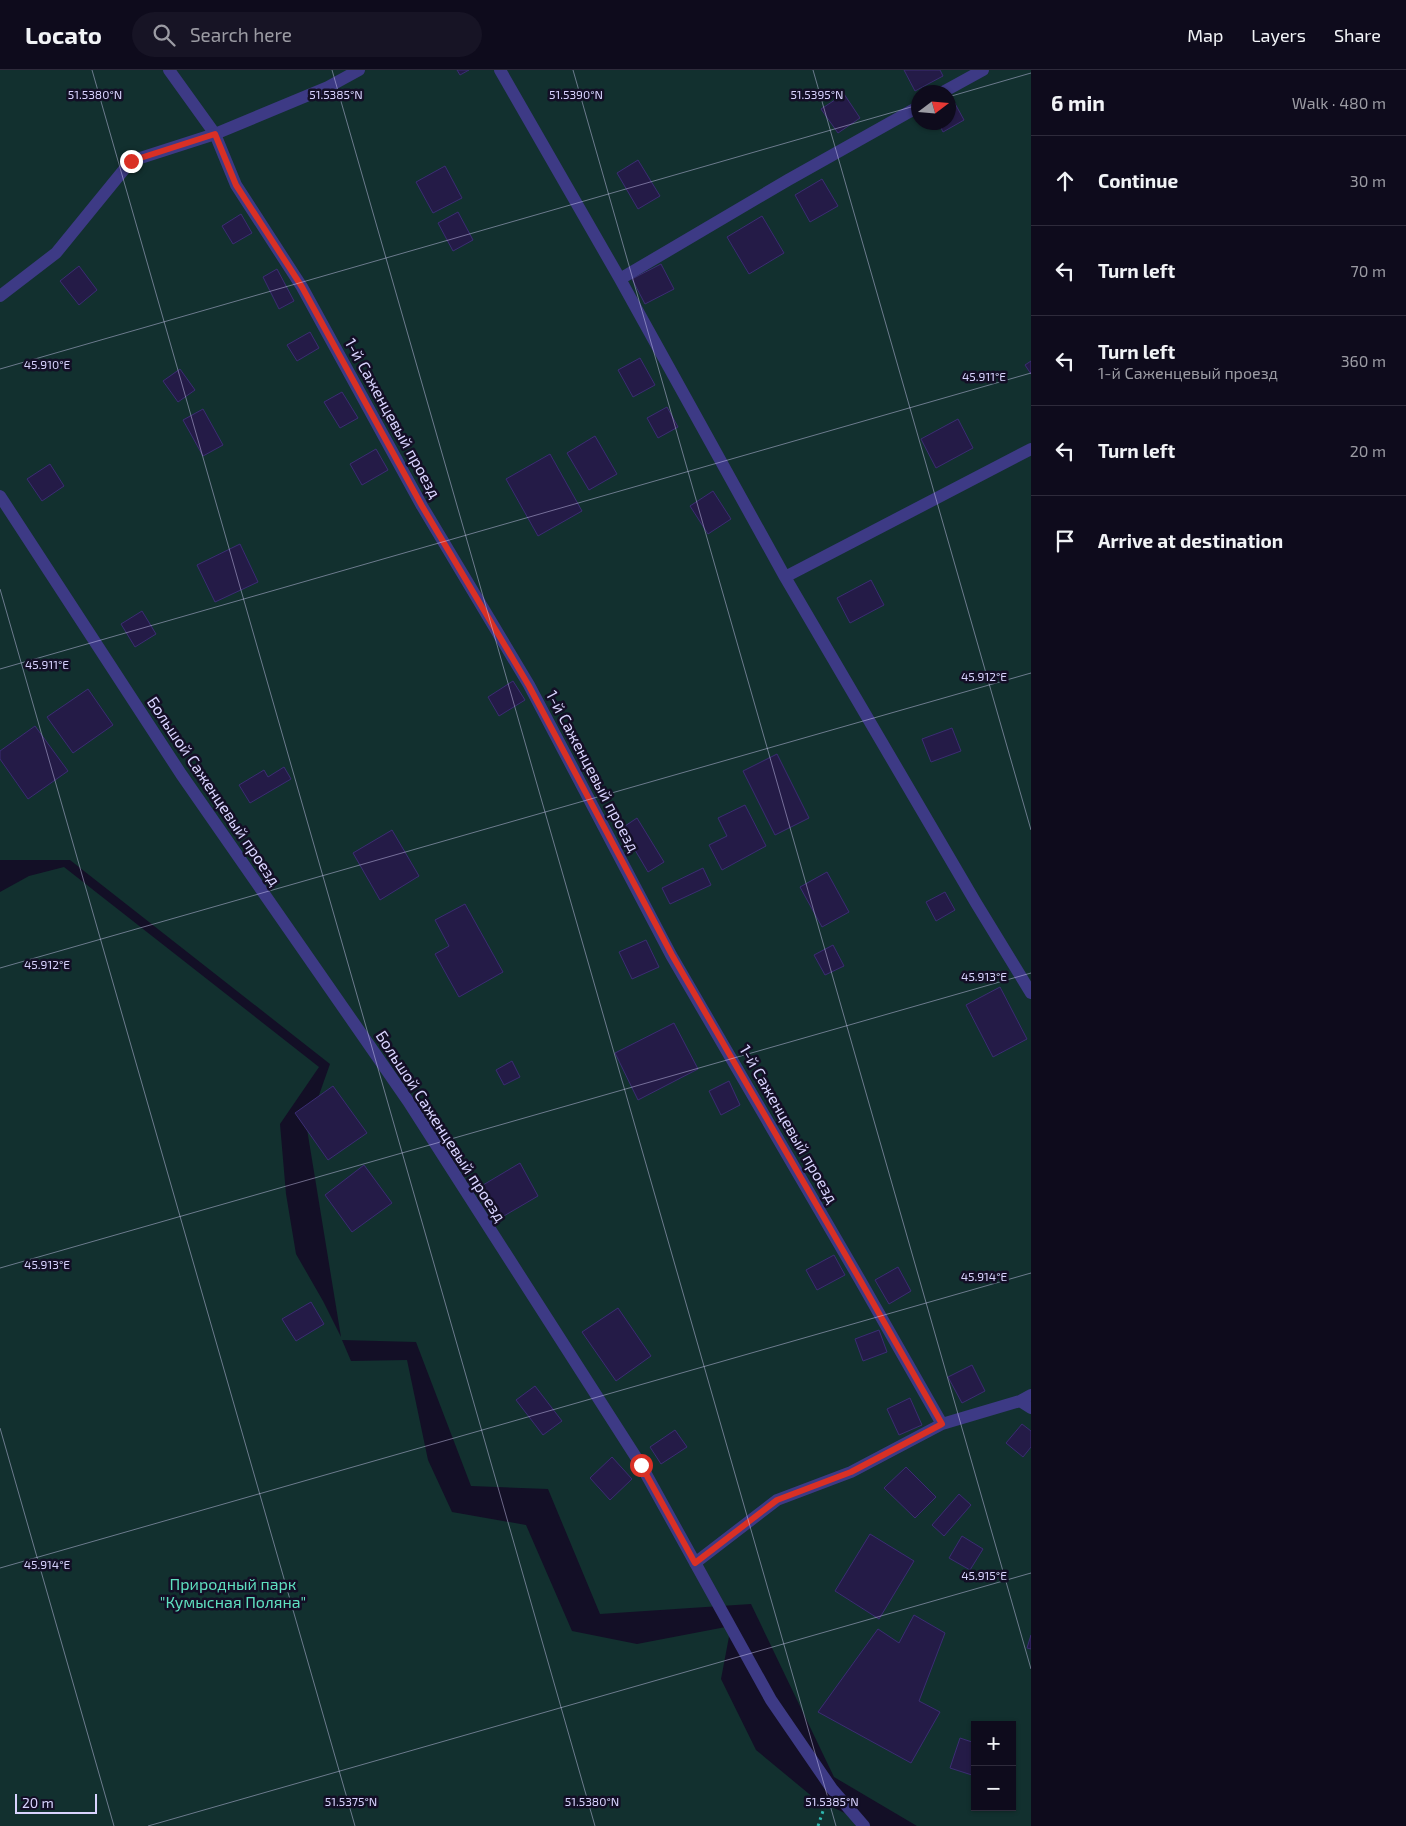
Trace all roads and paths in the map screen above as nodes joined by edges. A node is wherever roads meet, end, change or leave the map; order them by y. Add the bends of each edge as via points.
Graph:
1 (169, 70) edge
2 (359, 70) edge
3 (500, 70) edge
4 (982, 70) edge
5 (955, 85) edge
6 (911, 111) edge
7 (215, 134) junction
8 (620, 279) junction
9 (0, 296) edge
10 (1031, 449) edge
11 (0, 496) edge
12 (785, 578) junction
13 (1031, 993) edge
14 (1027, 1401) edge
15 (942, 1424) junction
16 (695, 1563) junction
17 (864, 1826) edge

1 - 7 street, 1-й Саженцевый проезд
2 - 7 street via 328,87
3 - 8 street
4 - 5 street
6 - 8 street
7 - 9 street via 131,161 56,253
7 - 15 street, 1-й Саженцевый проезд via 236,185 302,287 422,506 529,686 672,955
8 - 12 street
10 - 12 street
11 - 16 street, Большой Саженцевый проезд via 182,774 408,1101 641,1465
12 - 13 street
14 - 15 street
15 - 16 street via 851,1472 777,1500
16 - 17 street, Большой Саженцевый проезд via 771,1700 832,1789

